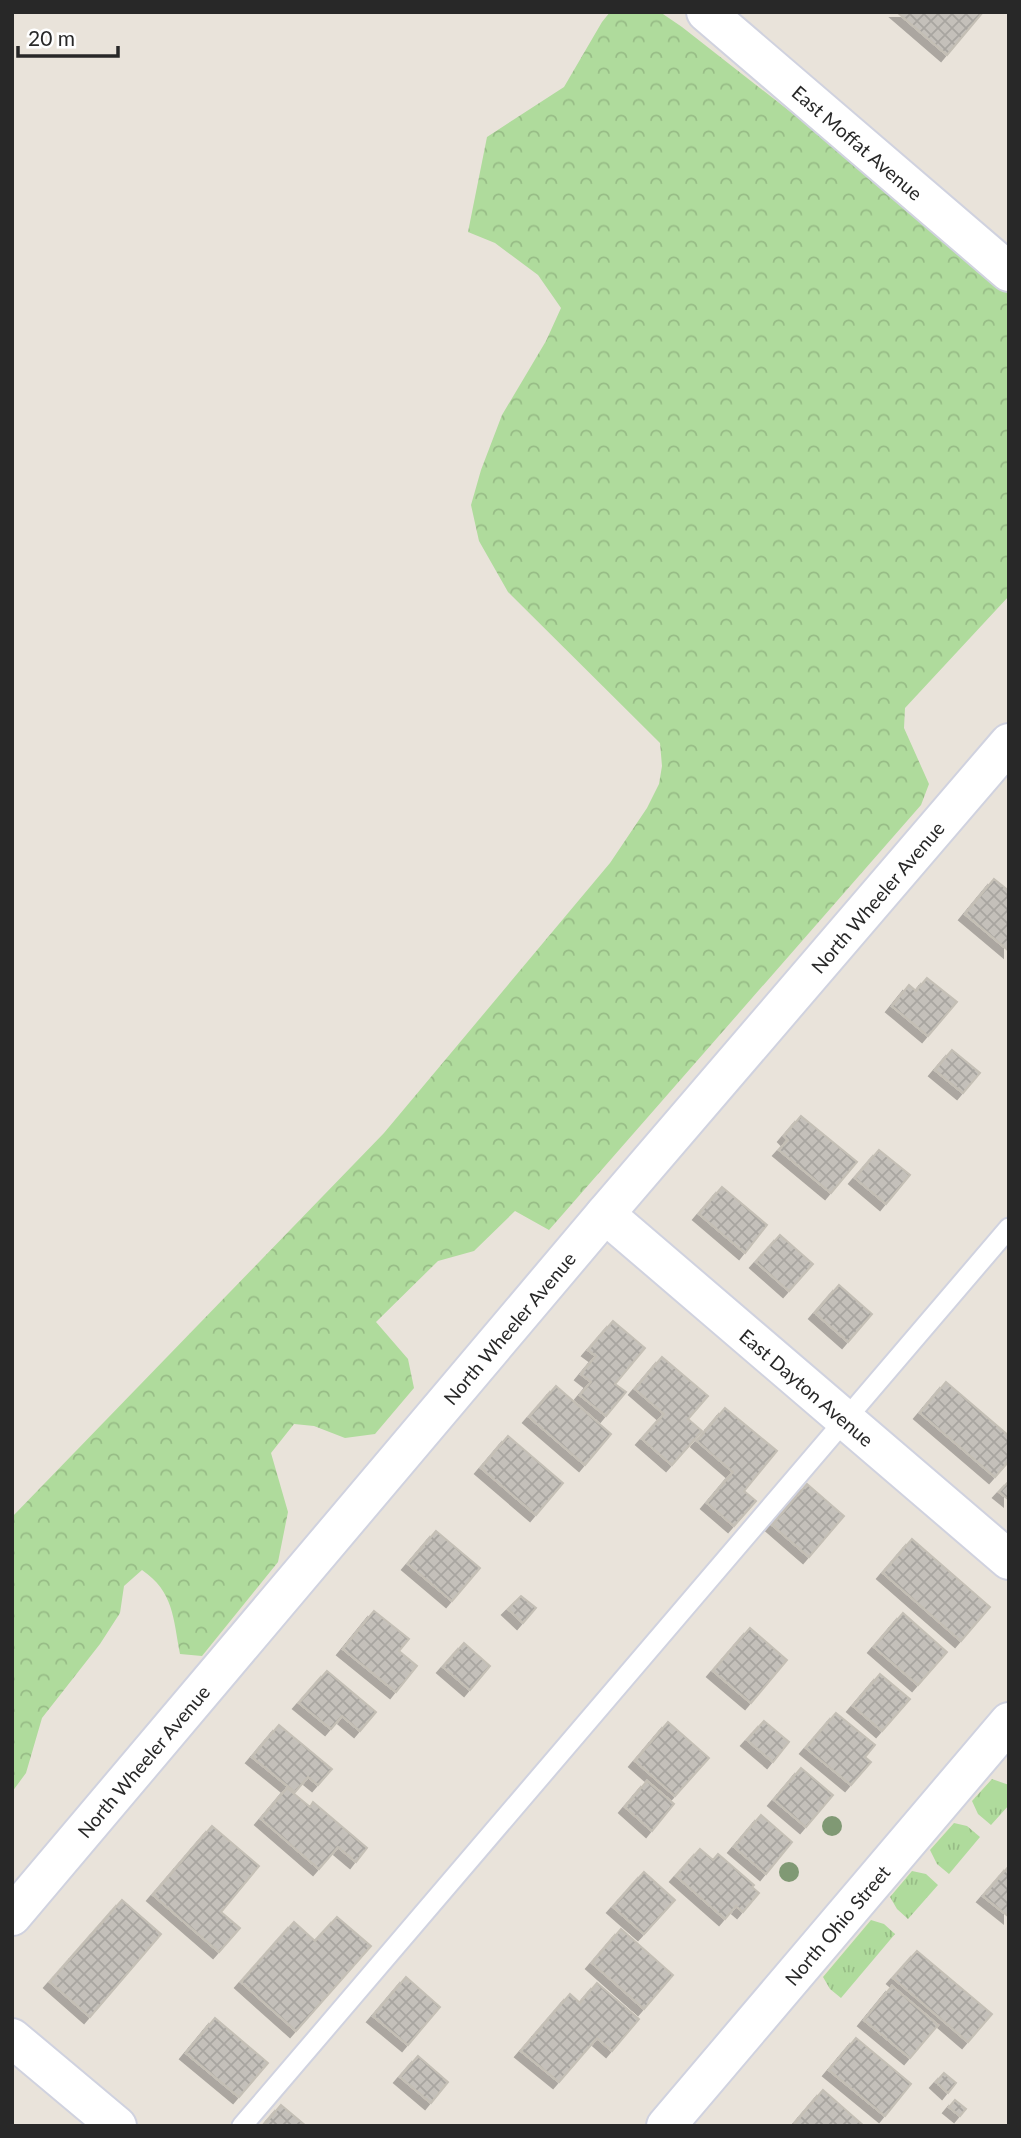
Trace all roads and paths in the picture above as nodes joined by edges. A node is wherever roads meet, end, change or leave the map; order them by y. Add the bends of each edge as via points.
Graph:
1 (706, 12) edge
2 (1009, 272) edge
3 (1009, 743) edge
4 (606, 1214) junction
5 (1009, 1228) edge
6 (847, 1420) junction
7 (1009, 1560) edge
8 (1009, 1723) edge
9 (12, 1916) edge
10 (12, 2038) edge
11 (117, 2126) edge
12 (242, 2126) edge
13 (666, 2126) edge

1 - 2 street, East Moffat Avenue
3 - 4 street, North Wheeler Avenue
4 - 6 street, East Dayton Avenue
4 - 9 street, North Wheeler Avenue
5 - 6 lane
6 - 7 street, East Dayton Avenue
6 - 12 lane
8 - 13 street, North Ohio Street
10 - 11 street

